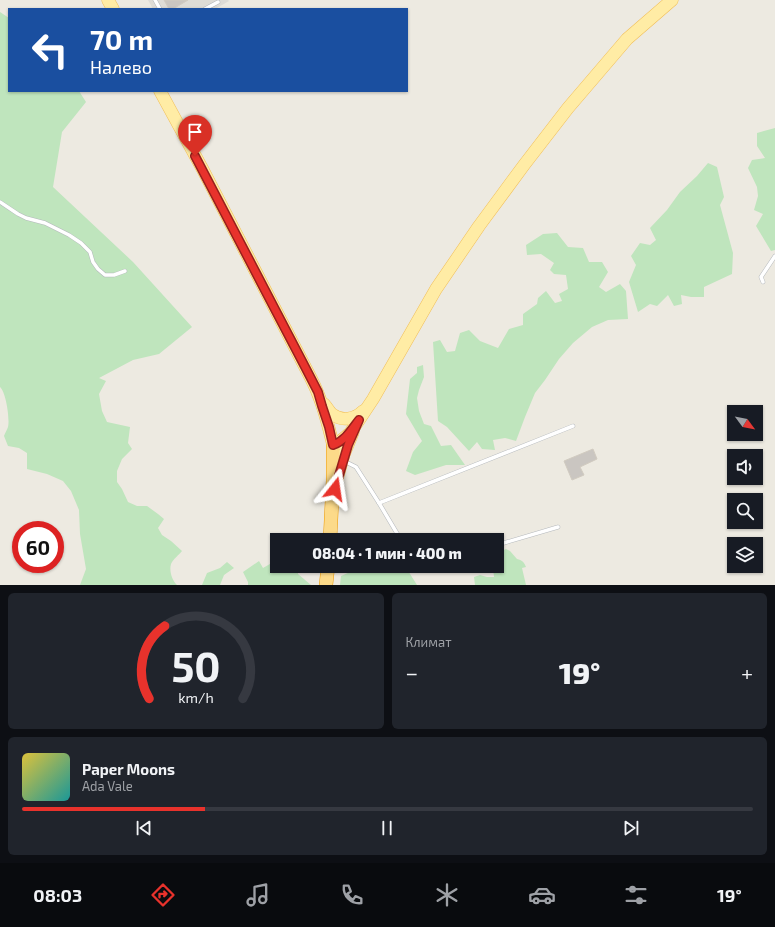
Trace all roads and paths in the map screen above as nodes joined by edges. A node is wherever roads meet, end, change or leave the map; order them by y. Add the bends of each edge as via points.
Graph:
1 (672, 0) edge
2 (218, 2) dead end
3 (207, 8) edge
4 (161, 92) edge
5 (0, 202) edge
6 (775, 256) edge
7 (125, 271) dead end
8 (763, 282) dead end
9 (318, 392) junction
10 (373, 399) junction
11 (359, 420) junction
12 (574, 426) dead end
13 (333, 445) junction
14 (343, 461) junction
15 (379, 503) junction
16 (332, 510) junction
17 (558, 527) dead end
18 (330, 533) edge
19 (397, 533) edge
20 (504, 543) edge
21 (327, 573) edge
22 (326, 585) edge

1 - 10 main road via 627,39 568,108 524,165 436,290
2 - 3 lane
4 - 9 main road
5 - 7 lane via 18,214 45,223 81,243 105,275
6 - 8 lane via 761,277
9 - 10 main road via 329,411 342,419 357,416
9 - 13 main road
10 - 11 main road
11 - 13 main road via 350,433
11 - 14 main road
12 - 15 lane
13 - 16 highway
14 - 15 lane via 356,467
14 - 16 main road
15 - 19 lane
16 - 18 highway
17 - 20 lane
21 - 22 highway

